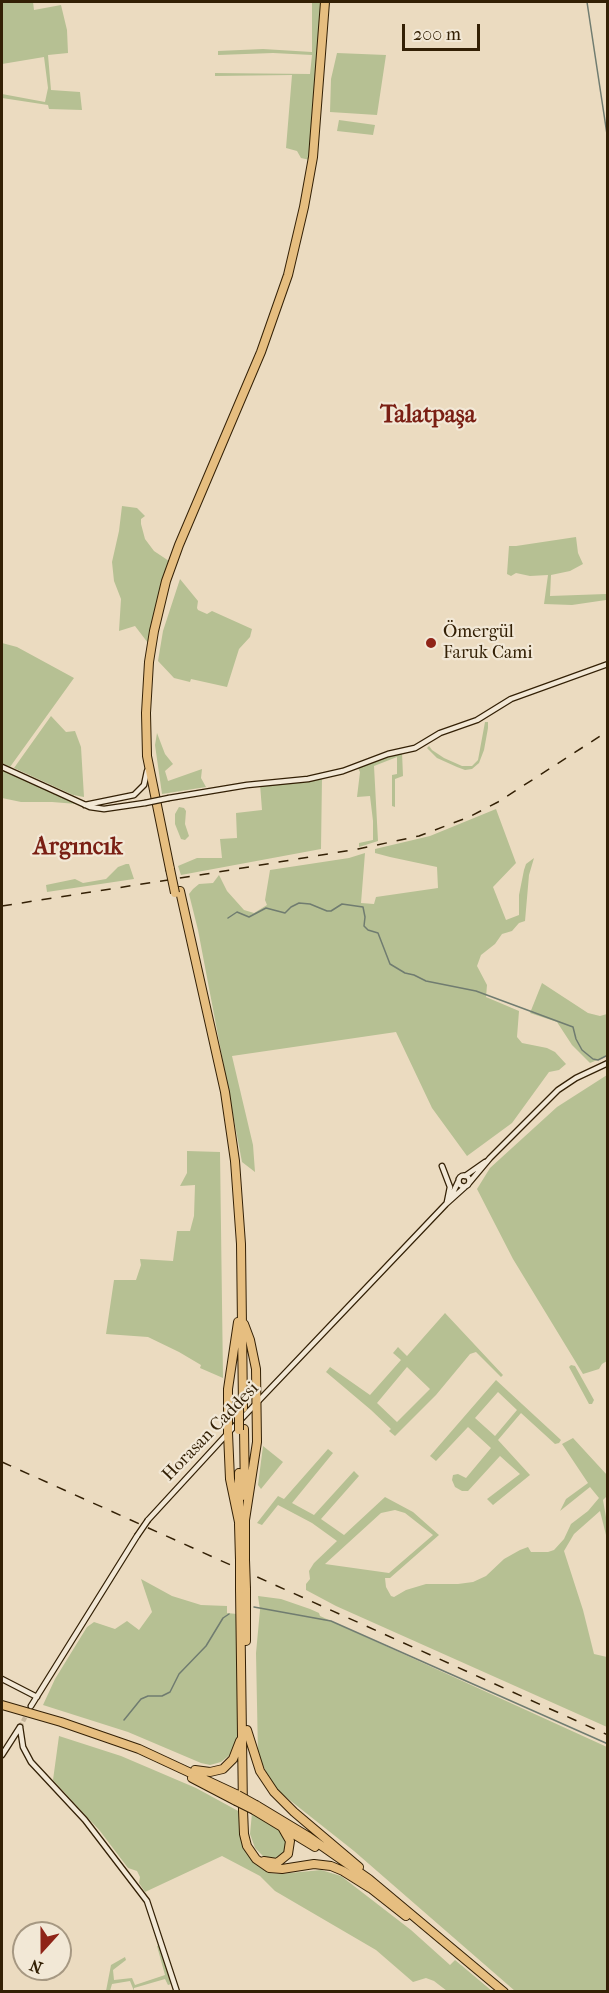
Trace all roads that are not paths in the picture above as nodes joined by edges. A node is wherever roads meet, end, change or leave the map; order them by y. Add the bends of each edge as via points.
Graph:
1 (327, 2) edge
2 (608, 664) edge
3 (147, 756) junction
4 (2, 767) edge
5 (84, 805) junction
6 (172, 868) junction
7 (608, 1063) edge
8 (490, 1158) junction
9 (442, 1166) dead end
10 (465, 1176) junction
11 (459, 1182) junction
12 (467, 1185) junction
13 (446, 1204) junction
14 (240, 1321) junction
15 (257, 1405) junction
16 (241, 1430) junction
17 (228, 1433) junction
18 (245, 1520) junction
19 (240, 1527) junction
20 (243, 1560) junction
21 (2, 1679) edge
22 (37, 1697) junction
23 (31, 1706) tunnel mouth
24 (2, 1708) edge
25 (244, 1730) junction
26 (139, 1749) junction
27 (2, 1755) edge
28 (237, 1798) junction
29 (255, 1808) junction
30 (282, 1827) junction
31 (370, 1888) junction
32 (431, 1930) junction
33 (177, 1992) edge
34 (497, 1992) edge
35 (504, 1992) edge

1 - 3 highway via 313,157 297,243 265,342 179,545 162,597 148,662
1 - 6 highway via 317,158 292,276 265,354 183,547 158,631 151,739
2 - 5 street, bridge via 511,699 477,720 440,733 415,748 343,771 101,809
3 - 5 street via 146,780 138,793
3 - 6 highway
4 - 5 street
6 - 14 highway via 231,1124 239,1209
7 - 8 street, Horasan Caddesi via 558,1090
8 - 10 street, Horasan Caddesi
8 - 12 street, Horasan Caddesi
9 - 13 street via 450,1186
10 - 11 street
10 - 12 street
11 - 12 street via 461,1186
11 - 13 street, Horasan Caddesi
12 - 13 street, Horasan Caddesi
13 - 15 street, Horasan Caddesi
14 - 15 highway via 250,1340 255,1363
14 - 16 highway, bridge
14 - 17 highway via 228,1394
15 - 17 street, Horasan Caddesi
15 - 18 highway via 257,1452
16 - 18 highway
16 - 19 highway
17 - 19 highway via 230,1479
17 - 22 street, Horasan Caddesi, bridge via 148,1520
18 - 20 highway
19 - 20 highway
20 - 25 highway, bridge
21 - 22 street
22 - 23 street, Horasan Caddesi
24 - 26 highway via 61,1722
24 - 28 highway via 132,1751
25 - 26 highway via 232,1761 216,1772 200,1771
25 - 30 highway via 249,1838 266,1862 280,1862 289,1852 290,1839
25 - 31 highway via 243,1830 253,1856 273,1869 314,1864 335,1867
25 - 32 highway via 260,1771 276,1795
26 - 28 highway
27 - 33 street via 20,1727 28,1758 95,1832 147,1901
28 - 29 highway, bridge
29 - 30 highway
29 - 32 highway via 342,1860
30 - 31 highway via 325,1853
31 - 34 highway
32 - 35 highway

